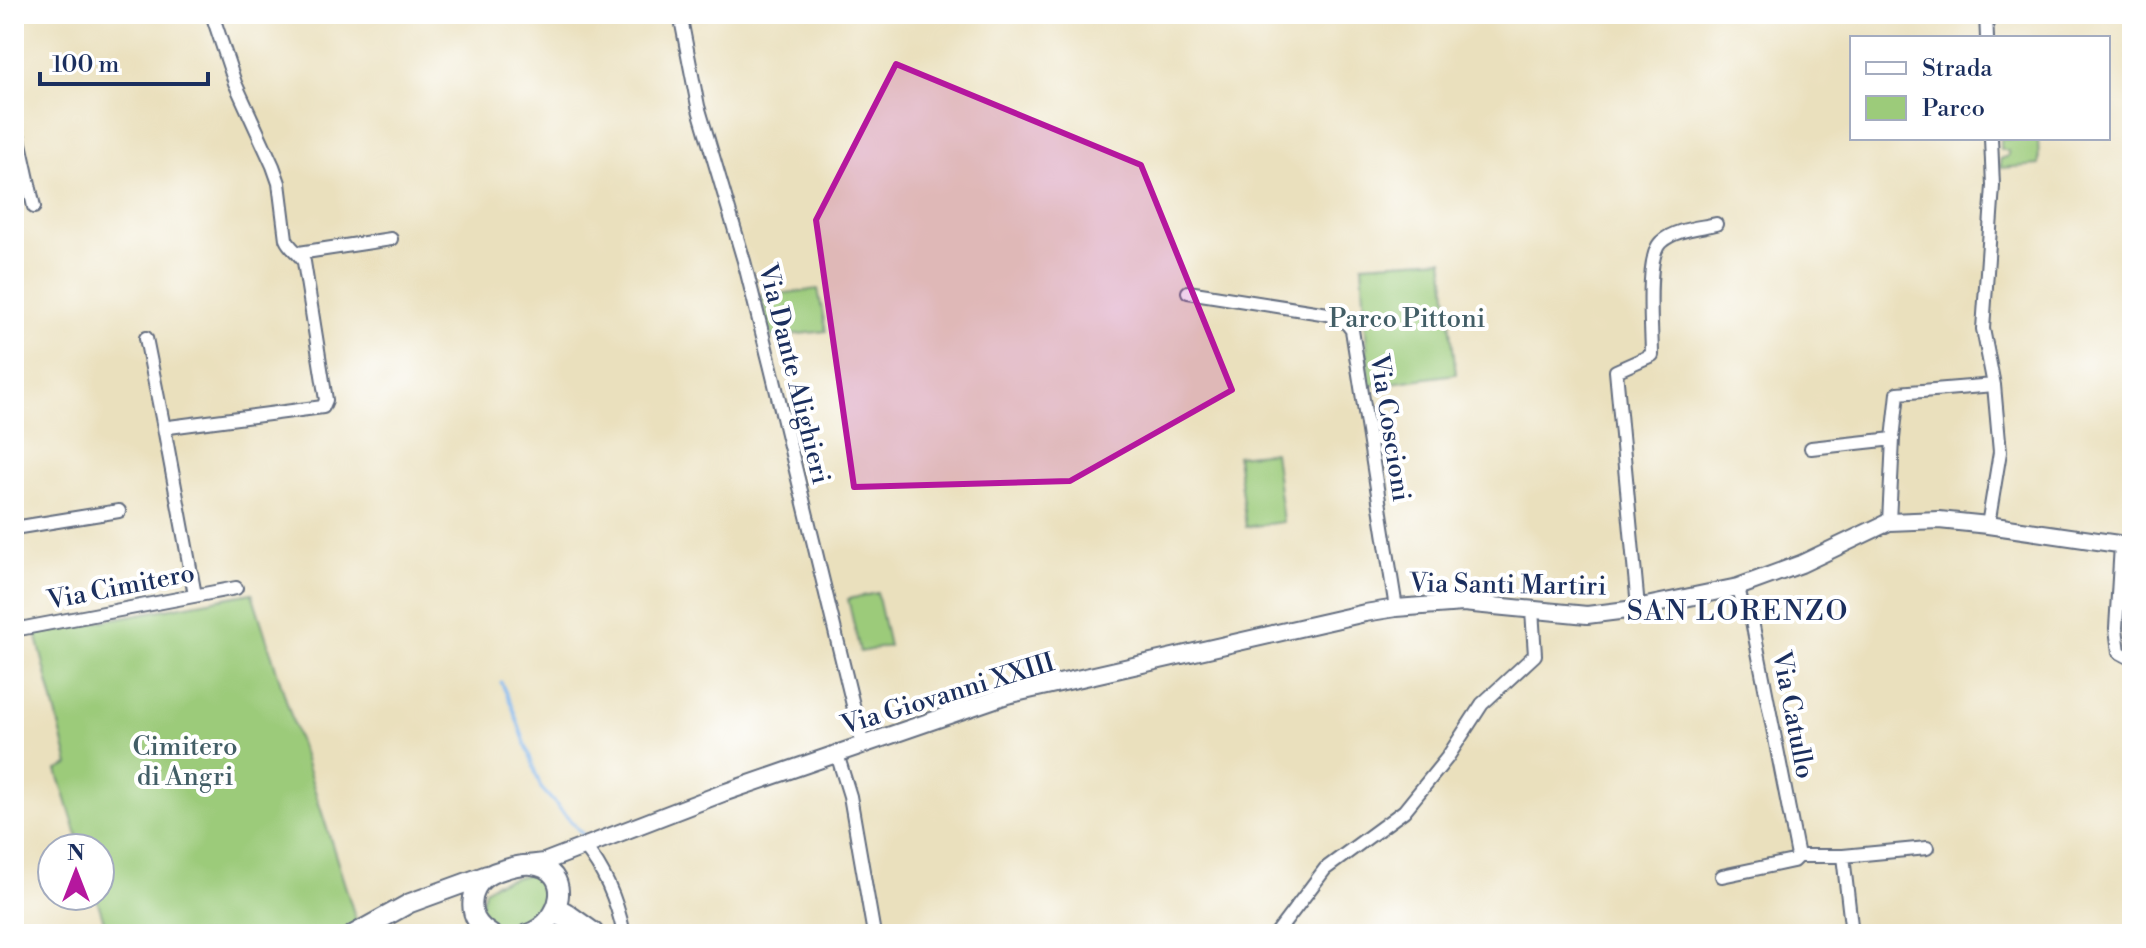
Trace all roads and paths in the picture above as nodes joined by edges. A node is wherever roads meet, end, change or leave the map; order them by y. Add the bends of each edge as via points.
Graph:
1 (212, 14) edge
2 (680, 14) edge
3 (1986, 14) edge
4 (1987, 36) edge
5 (14, 116) edge
6 (1991, 140) edge
7 (34, 207) dead end
8 (1716, 224) dead end
9 (391, 239) dead end
10 (299, 253) junction
11 (1188, 292) dead end
12 (146, 338) dead end
13 (1994, 385) junction
14 (165, 433) junction
15 (1893, 439) junction
16 (1811, 448) dead end
17 (119, 511) dead end
18 (1889, 522) junction
19 (1988, 525) junction
20 (14, 528) edge
21 (2126, 545) edge
22 (1738, 587) junction
23 (236, 588) dead end
24 (195, 595) junction
25 (1638, 607) junction
26 (1396, 608) junction
27 (1532, 610) junction
28 (14, 630) edge
29 (2132, 659) edge
30 (863, 746) junction
31 (837, 754) junction
32 (1927, 848) dead end
33 (578, 849) junction
34 (1798, 856) junction
35 (1843, 856) junction
36 (528, 864) junction
37 (489, 874) junction
38 (1722, 876) dead end
39 (427, 898) junction
40 (472, 911) junction
41 (563, 914) edge
42 (532, 932) edge
43 (354, 934) edge
44 (491, 934) edge
45 (591, 934) edge
46 (624, 934) edge
47 (874, 934) edge
48 (1276, 934) edge
49 (1852, 934) edge

1 - 10 street via 235,83 279,183 286,239
2 - 30 street, Via Dante Alighieri via 698,106 768,353
3 - 4 street
5 - 7 street
6 - 13 street via 1983,329
8 - 25 street via 1672,234 1659,243 1652,259 1652,355 1616,371
9 - 10 street
10 - 14 street via 324,384 323,407 169,427
11 - 26 street, Via Coscioni via 1328,314 1352,330
12 - 14 street
13 - 15 street via 1898,393
13 - 19 street via 2000,452
14 - 24 street
15 - 16 street
15 - 18 street
17 - 20 street
18 - 19 street, Via Santi Martiri
18 - 22 street, Via Santi Martiri
19 - 21 street, Via Santi Martiri
21 - 29 street via 2116,628 2119,652
22 - 25 street, Via Santi Martiri
22 - 34 street, Via Catullo via 1742,605 1750,611
23 - 24 street, Via Cimitero
24 - 28 street, Via Cimitero
25 - 27 street, Via Santi Martiri via 1587,615
26 - 27 street, Via Santi Martiri via 1463,603
26 - 30 street, Via Giovanni XXIII via 1007,695
27 - 48 street via 1535,655 1482,704 1404,811 1325,869
30 - 31 street, Via Giovanni XXIII
31 - 33 street, Via Giovanni XXIII
31 - 47 street via 850,796
32 - 35 street
33 - 36 street, Via Giovanni XXIII
33 - 41 street via 559,875
33 - 46 street via 601,866
34 - 35 street
34 - 38 street
35 - 49 street
36 - 37 main road
36 - 41 main road via 551,875
37 - 39 main road
37 - 40 main road via 475,888
39 - 40 main road
39 - 43 main road
40 - 44 main road
41 - 42 main road
41 - 42 main road
41 - 45 highway

